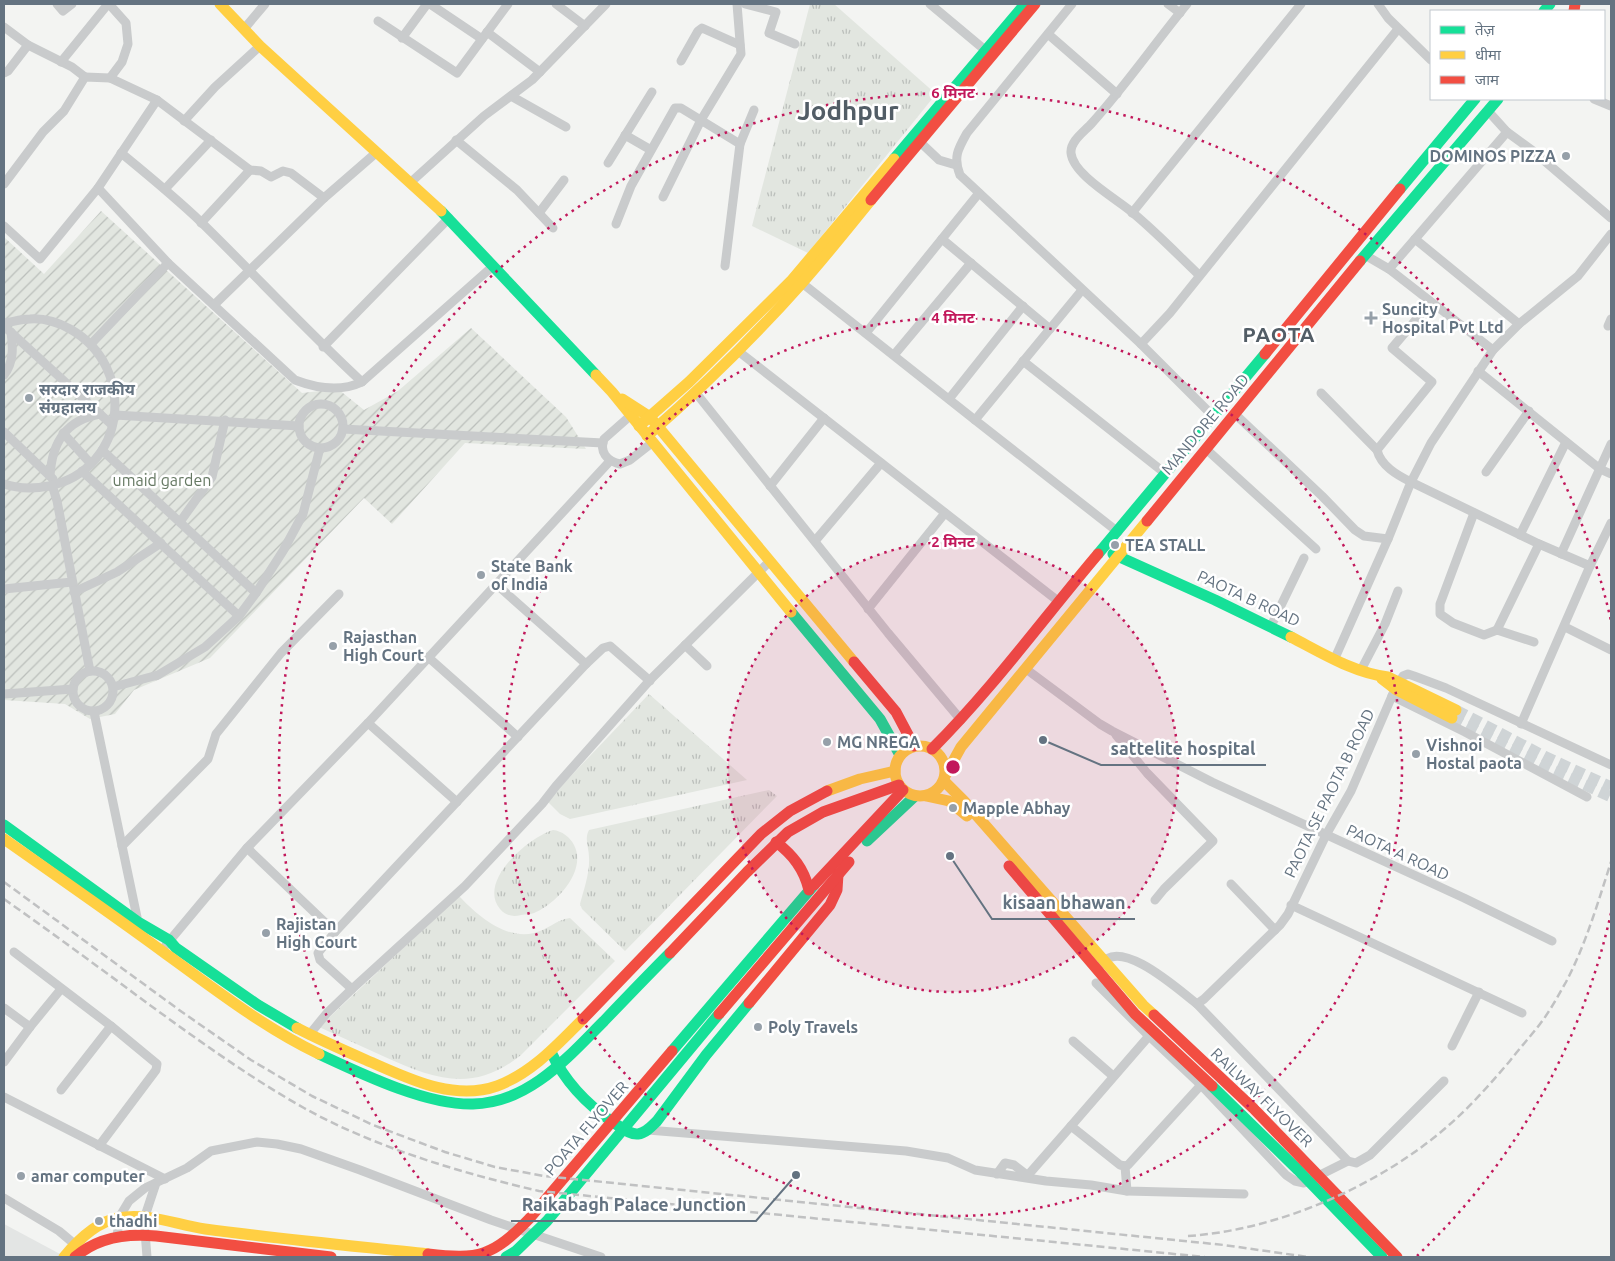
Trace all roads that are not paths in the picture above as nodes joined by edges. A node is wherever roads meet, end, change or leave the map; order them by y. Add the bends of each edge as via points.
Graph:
1 (57, 4) edge
2 (72, 4) edge
3 (109, 4) edge
4 (220, 4) edge
5 (265, 4) edge
6 (428, 4) edge
7 (508, 4) edge
8 (556, 4) edge
9 (737, 4) edge
10 (745, 4) edge
11 (930, 4) edge
12 (1025, 4) edge
13 (1035, 4) edge
14 (1072, 4) edge
15 (1168, 4) edge
16 (1187, 4) edge
17 (1301, 4) edge
18 (1378, 4) edge
19 (602, 5) edge
20 (1180, 13) junction
21 (378, 21) dead end
22 (585, 26) junction
23 (4, 27) edge
24 (244, 29) junction
25 (1398, 29) junction
26 (1048, 34) junction
27 (485, 35) junction
28 (402, 38) junction
29 (795, 44) dead end
30 (28, 45) junction
31 (740, 45) junction
32 (260, 46) junction
33 (985, 50) junction
34 (1430, 59) edge
35 (681, 61) dead end
36 (61, 62) junction
37 (4, 72) edge
38 (540, 72) junction
39 (85, 77) junction
40 (110, 78) junction
41 (652, 92) dead end
42 (1117, 94) junction
43 (512, 96) junction
44 (157, 100) junction
45 (1473, 100) edge
46 (1497, 100) edge
47 (1596, 100) edge
48 (1611, 106) edge
49 (754, 110) dead end
50 (1488, 111) junction
51 (701, 120) junction
52 (184, 121) junction
53 (566, 127) dead end
54 (1507, 132) junction
55 (625, 135) junction
56 (211, 140) junction
57 (456, 140) junction
58 (920, 142) junction
59 (740, 144) junction
60 (651, 150) junction
61 (377, 152) junction
62 (122, 153) junction
63 (608, 163) dead end
64 (956, 165) junction
65 (250, 170) junction
66 (564, 180) dead end
67 (411, 182) junction
68 (4, 184) edge
69 (98, 188) junction
70 (165, 189) junction
71 (979, 193) junction
72 (663, 197) dead end
73 (324, 198) junction
74 (1132, 212) junction
75 (539, 213) junction
76 (448, 218) junction
77 (1611, 218) edge
78 (201, 223) junction
79 (616, 224) dead end
80 (4, 226) edge
81 (553, 228) dead end
82 (1611, 234) edge
83 (942, 238) junction
84 (1415, 239) junction
85 (1365, 255) junction
86 (971, 262) junction
87 (168, 263) junction
88 (494, 266) junction
89 (725, 266) dead end
90 (1388, 269) junction
91 (249, 271) junction
92 (1199, 275) junction
93 (802, 283) junction
94 (1082, 290) junction
95 (1431, 302) junction
96 (214, 305) junction
97 (1023, 306) junction
98 (1519, 324) junction
99 (6, 327) edge
100 (1050, 329) junction
101 (866, 333) junction
102 (91, 344) junction
103 (1141, 344) junction
104 (323, 346) junction
105 (1493, 350) junction
106 (738, 351) junction
107 (894, 355) junction
108 (1023, 361) junction
109 (1478, 371) junction
110 (4, 375) edge
111 (362, 382) junction
112 (612, 392) junction
113 (696, 393) junction
114 (1321, 394) dead end
115 (949, 399) junction
116 (1529, 410) junction
117 (100, 414) junction
118 (1235, 414) junction
119 (115, 415) junction
120 (630, 416) junction
121 (650, 417) junction
122 (1214, 417) junction
123 (824, 418) junction
124 (225, 420) junction
125 (975, 420) junction
126 (112, 424) junction
127 (299, 426) junction
128 (639, 426) junction
129 (658, 427) junction
130 (343, 429) junction
131 (4, 432) edge
132 (63, 433) junction
133 (650, 439) junction
134 (1566, 442) junction
135 (603, 443) junction
136 (1611, 444) edge
137 (320, 448) junction
138 (1206, 449) junction
139 (102, 450) junction
140 (1377, 450) junction
141 (610, 461) junction
142 (881, 463) junction
143 (92, 464) junction
144 (1600, 469) junction
145 (82, 471) junction
146 (1486, 472) dead end
147 (1166, 474) junction
148 (1611, 474) edge
149 (53, 482) junction
150 (1411, 482) junction
151 (4, 484) edge
152 (770, 486) junction
153 (945, 513) junction
154 (1474, 513) junction
155 (180, 522) junction
156 (1611, 523) edge
157 (1118, 532) junction
158 (1520, 535) junction
159 (1388, 539) junction
160 (815, 541) junction
161 (161, 543) junction
162 (1539, 544) junction
163 (1104, 547) junction
164 (1316, 549) dead end
165 (1561, 554) junction
166 (1118, 558) junction
167 (1304, 558) dead end
168 (770, 561) junction
169 (1590, 566) junction
170 (759, 571) junction
171 (72, 582) junction
172 (496, 584) junction
173 (4, 588) edge
174 (1398, 591) dead end
175 (74, 592) junction
176 (256, 593) junction
177 (339, 594) dead end
178 (1058, 601) junction
179 (868, 609) junction
180 (239, 616) junction
181 (1271, 626) junction
182 (1565, 627) junction
183 (1497, 630) junction
184 (1534, 642) dead end
185 (685, 645) junction
186 (1611, 650) edge
187 (428, 656) junction
188 (1335, 658) junction
189 (586, 664) junction
190 (707, 666) dead end
191 (1026, 669) junction
192 (1361, 670) junction
193 (90, 671) junction
194 (650, 681) junction
195 (113, 688) junction
196 (73, 689) junction
197 (1395, 689) junction
198 (4, 694) edge
199 (94, 712) junction
200 (1454, 714) tunnel mouth
201 (961, 720) junction
202 (368, 723) junction
203 (1521, 724) junction
204 (1112, 730) junction
205 (518, 737) junction
206 (914, 746) junction
207 (932, 749) junction
208 (900, 755) junction
209 (1611, 766) edge
210 (895, 771) junction
211 (944, 778) junction
212 (901, 787) junction
213 (920, 796) junction
214 (1587, 797) dead end
215 (457, 802) junction
216 (4, 825) edge
217 (1326, 835) junction
218 (4, 839) edge
219 (776, 842) junction
220 (122, 846) junction
221 (247, 848) junction
222 (838, 874) junction
223 (1231, 884) dead end
224 (809, 890) junction
225 (1155, 900) dead end
226 (1291, 905) junction
227 (138, 922) junction
228 (1275, 930) junction
229 (335, 932) junction
230 (1552, 941) dead end
231 (165, 945) junction
232 (14, 952) dead end
233 (642, 957) junction
234 (654, 968) junction
235 (1099, 972) junction
236 (61, 989) junction
237 (352, 989) junction
238 (1479, 992) junction
239 (1197, 1004) junction
240 (4, 1008) edge
241 (1139, 1010) junction
242 (1522, 1013) dead end
243 (111, 1026) junction
244 (30, 1027) junction
245 (309, 1035) junction
246 (1148, 1036) junction
247 (1073, 1041) dead end
248 (1452, 1046) dead end
249 (551, 1052) junction
250 (4, 1062) edge
251 (558, 1068) junction
252 (1113, 1076) junction
253 (1444, 1081) dead end
254 (1201, 1085) junction
255 (62, 1090) dead end
256 (4, 1097) edge
257 (1071, 1126) junction
258 (648, 1130) junction
259 (98, 1146) junction
260 (1348, 1161) junction
261 (1125, 1166) junction
262 (997, 1174) junction
263 (165, 1179) junction
264 (156, 1183) junction
265 (1127, 1191) junction
266 (1244, 1194) dead end
267 (4, 1198) edge
268 (120, 1216) junction
269 (144, 1219) junction
270 (117, 1236) junction
271 (145, 1236) junction
272 (77, 1251) edge
273 (64, 1257) edge
274 (147, 1257) edge
275 (331, 1257) edge
276 (506, 1257) edge
277 (600, 1257) edge
278 (1382, 1257) edge
279 (1397, 1257) edge

1 - 2 street via 64,11
3 - 36 street
3 - 40 street via 126,23 128,44 122,62
4 - 24 main road
5 - 24 street
6 - 27 street
6 - 28 street
7 - 27 street
8 - 22 street
9 - 31 street
10 - 29 street via 776,12 769,33
11 - 33 street
12 - 33 main road
13 - 58 main road
14 - 26 street
15 - 20 street
16 - 20 street
17 - 74 street
18 - 25 street
19 - 22 street
20 - 42 street
21 - 28 street
22 - 38 street
23 - 30 street
24 - 32 main road
25 - 34 street
25 - 92 street
26 - 42 street
26 - 64 street via 967,133 958,150
27 - 28 street via 457,73
27 - 38 street
30 - 36 street
30 - 37 street
31 - 35 street via 702,28
31 - 51 street via 741,54
32 - 52 street
32 - 61 main road
33 - 121 main road via 791,281
36 - 39 street
38 - 43 street
39 - 40 street
39 - 68 street via 64,111 43,132
40 - 44 street
41 - 55 street
42 - 74 street via 1075,140 1071,151 1079,169
43 - 53 street
43 - 57 street
44 - 52 street
44 - 62 street
45 - 122 main road, MANDORE ROAD
46 - 50 main road, MANDORE ROAD
47 - 48 street
49 - 59 street
50 - 54 street
50 - 85 main road, MANDORE ROAD
51 - 59 street
51 - 60 street via 676,108
51 - 72 street
52 - 56 street
54 - 77 street
54 - 84 street
55 - 60 street
55 - 63 street
56 - 65 street
56 - 70 street
57 - 67 street
57 - 75 street via 517,190
58 - 64 street via 939,160
58 - 93 main road
59 - 89 street
60 - 79 street via 631,186
61 - 67 main road
61 - 73 street
62 - 69 street
62 - 70 street
64 - 71 street via 960,175
65 - 73 street via 261,171 271,177 283,171 291,173
65 - 78 street
66 - 75 street
67 - 76 main road
69 - 80 street via 40,260
69 - 87 street
70 - 78 street
71 - 83 street
71 - 94 street
73 - 91 street
74 - 92 street
75 - 81 street
76 - 88 main road
76 - 104 street
78 - 91 street
82 - 98 street via 1578,276
83 - 86 street
83 - 101 street
84 - 90 street
84 - 98 street
85 - 90 street
85 - 118 main road, MANDORE ROAD
86 - 97 street
86 - 107 street
87 - 96 street
87 - 102 street
88 - 111 street
88 - 112 main road
90 - 95 street
91 - 96 street
91 - 104 street
92 - 103 street
93 - 101 street
93 - 106 main road
94 - 100 street
94 - 103 street
95 - 105 street
95 - 140 street via 1392,348 1432,382
96 - 111 street via 295,380 308,385 350,388
97 - 100 street
97 - 115 street
98 - 105 street
99 - 102 street via 31,319 48,320 79,334
99 - 110 street via 13,348
99 - 117 street
100 - 108 street
101 - 107 street
102 - 119 street via 106,364 115,394
103 - 122 street
104 - 111 street
105 - 109 street
106 - 113 main road
106 - 123 street
107 - 115 street
108 - 125 street
108 - 147 street
109 - 116 street
109 - 150 street via 1431,443
112 - 120 main road
112 - 121 main road
113 - 129 main road
113 - 152 street
114 - 140 street
115 - 125 street
116 - 134 street
116 - 146 street
117 - 126 street
117 - 132 street via 77,421
118 - 138 main road, MANDORE ROAD
118 - 159 street via 1354,530 1364,536
119 - 124 street
119 - 126 street
120 - 128 main road
120 - 135 street
121 - 128 main road
121 - 129 main road
122 - 147 main road, MANDORE ROAD
123 - 142 street
123 - 152 street
124 - 127 street
124 - 155 street via 212,477
125 - 157 street
126 - 139 street
127 - 130 street via 304,412 316,404 323,404 336,409
127 - 137 street via 303,439
128 - 133 main road
129 - 133 main road
129 - 168 main road
130 - 135 street
130 - 137 street via 338,441
131 - 149 street
132 - 143 street
132 - 149 street via 53,456
133 - 141 street via 630,460 620,464
133 - 170 main road
134 - 144 street
134 - 158 street
135 - 141 street
136 - 144 street
137 - 176 street via 303,514
138 - 164 street
138 - 166 main road, MANDORE ROAD
139 - 143 street
139 - 155 street
140 - 150 street via 1396,474
141 - 172 street
142 - 153 street
142 - 160 street
143 - 145 street
144 - 148 street
144 - 165 street
145 - 149 street via 74,477
145 - 161 street
147 - 157 main road, MANDORE ROAD
149 - 151 street via 33,489
149 - 171 street
150 - 154 street
150 - 159 street
152 - 160 street
153 - 178 street
153 - 179 street
154 - 158 street
154 - 183 street via 1440,604 1440,614 1453,623 1484,635
155 - 176 street
156 - 169 street
157 - 163 main road, MANDORE ROAD
158 - 162 street
159 - 188 street
160 - 179 street
161 - 175 street via 117,572
161 - 180 street
162 - 165 street
162 - 183 street
163 - 166 main road, PAOTA B ROAD
163 - 178 main road, MANDORE ROAD
165 - 169 street
166 - 181 main road, PAOTA B ROAD
166 - 191 main road, MANDORE ROAD
167 - 181 street
168 - 170 street
168 - 206 main road via 896,712
169 - 182 street
170 - 185 street
170 - 208 main road via 880,719
171 - 173 street
171 - 175 street
172 - 187 street
172 - 189 street
174 - 192 street
175 - 193 street
176 - 180 street
177 - 220 street via 282,653 216,734 208,759
178 - 201 main road, MANDORE ROAD
179 - 201 street
180 - 195 street via 205,647 158,674
181 - 188 main road, PAOTA B ROAD
182 - 186 street
182 - 203 street
183 - 184 street
185 - 190 street
185 - 194 street
187 - 202 street
187 - 205 street
188 - 192 main road, PAOTA B ROAD
189 - 194 street via 602,648 610,646
189 - 205 street
191 - 204 street, PAOTA A ROAD
191 - 211 main road, MANDORE ROAD via 961,747
192 - 197 main road, PAOTA B ROAD via 1380,677
193 - 195 street via 104,674
193 - 196 street via 78,677
194 - 237 street via 465,886
195 - 199 street via 108,705
196 - 198 street
196 - 199 street via 77,703
197 - 200 main road, PAOTA B ROAD
197 - 203 street via 1408,674 1446,688
197 - 214 street via 1465,732
197 - 217 street, PAOTA SE PAOTA B ROAD via 1350,791
199 - 220 street
201 - 207 main road, MANDORE ROAD
202 - 215 street
202 - 221 street
203 - 209 street
204 - 217 street, PAOTA A ROAD via 1212,782
204 - 225 street via 1147,773 1213,841
205 - 215 street
206 - 207 main road
206 - 208 main road
207 - 211 main road via 943,760 946,768
208 - 210 main road
210 - 212 main road
210 - 233 main road via 820,794 777,820
211 - 213 main road via 940,788
211 - 235 main road
212 - 213 main road
212 - 219 main road via 822,812
212 - 224 main road, POATA FLYOVER
213 - 222 main road, POATA FLYOVER via 872,836
213 - 235 main road via 943,797 968,816
215 - 229 street
216 - 227 main road
217 - 226 street, PAOTA SE PAOTA B ROAD
217 - 230 street, PAOTA A ROAD
218 - 231 main road
219 - 224 main road via 797,860
219 - 234 main road
220 - 227 street
221 - 229 street
221 - 231 street
222 - 258 main road via 838,890 830,905
222 - 276 main road, POATA FLYOVER via 547,1221
223 - 228 street
224 - 269 main road, POATA FLYOVER via 529,1219 508,1242 491,1252 452,1257
226 - 228 street, PAOTA SE PAOTA B ROAD
226 - 238 street
227 - 231 main road
228 - 239 street, PAOTA SE PAOTA B ROAD
229 - 237 street via 318,957
231 - 245 main road via 176,948
231 - 251 main road via 228,1000 276,1031 317,1053 415,1093 448,1102 484,1104 517,1093
232 - 236 street
233 - 234 main road
233 - 249 main road
234 - 251 main road
235 - 239 street via 1117,956 1132,959 1157,973
235 - 241 main road, RAILWAY FLYOVER
235 - 246 street
236 - 243 street
236 - 244 street
237 - 245 street
238 - 242 street
238 - 248 street
239 - 260 street
240 - 244 street
241 - 278 main road, RAILWAY FLYOVER
241 - 279 main road, RAILWAY FLYOVER via 1253,1108
243 - 255 street
243 - 259 street via 157,1064 156,1070
244 - 250 street
245 - 249 main road via 398,1074 436,1088 461,1091 496,1086 530,1068
246 - 252 street
246 - 254 street
247 - 252 street
249 - 251 main road
251 - 258 main road via 579,1097 601,1115 630,1133
252 - 257 street
253 - 260 street via 1370,1155 1356,1163
254 - 260 street via 1295,1181 1304,1183
254 - 261 street
256 - 259 street
257 - 261 street
257 - 262 street via 1029,1174 1005,1163
258 - 262 street via 906,1151 948,1158 975,1170
259 - 263 street
261 - 265 street
262 - 265 street
263 - 264 street
263 - 277 street via 211,1151 256,1142 277,1144 352,1167
264 - 268 street via 129,1201
264 - 269 street
265 - 266 street
267 - 272 street via 59,1231
268 - 269 main road, POATA FLYOVER
268 - 270 street
268 - 272 main road via 94,1228
269 - 271 street
270 - 271 main road
270 - 272 main road
271 - 274 street
271 - 275 main road
272 - 273 main road

